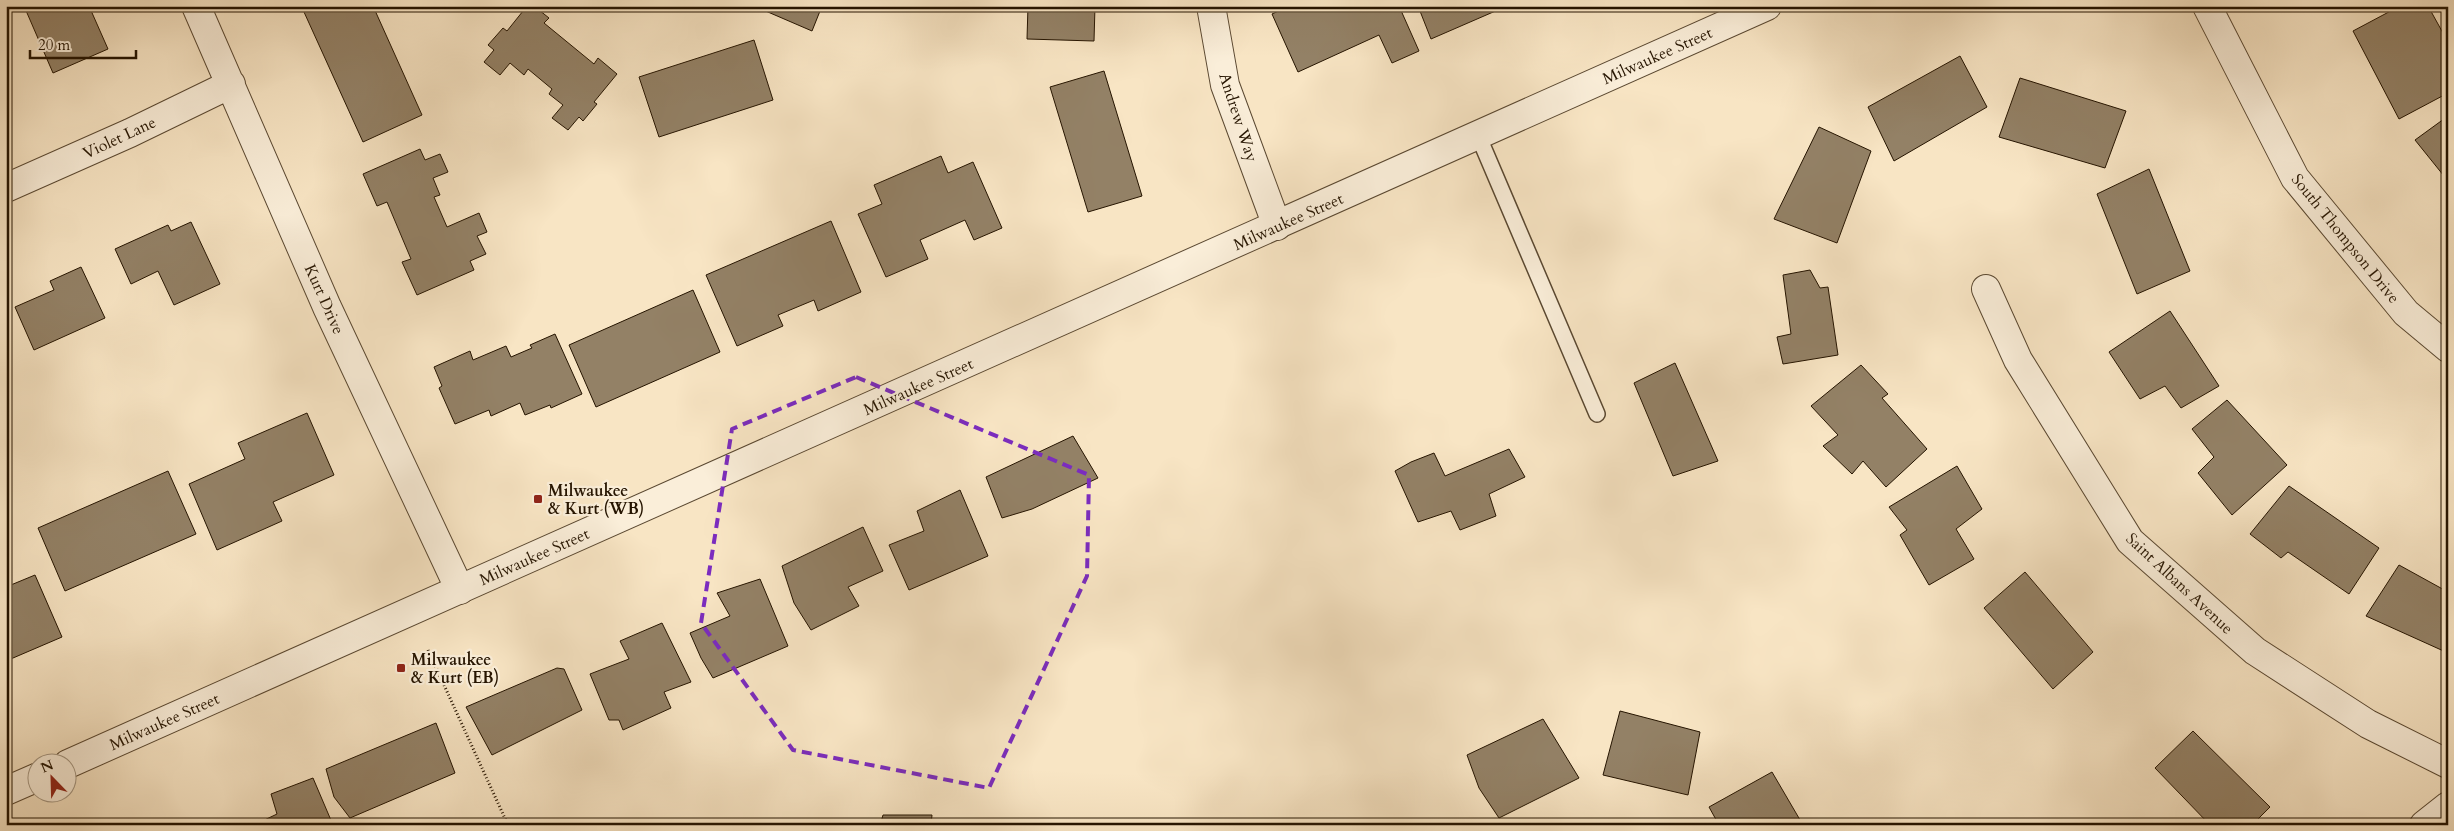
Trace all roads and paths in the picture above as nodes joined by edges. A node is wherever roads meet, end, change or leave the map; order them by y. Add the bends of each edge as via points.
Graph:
1 (196, 6) edge
2 (1211, 6) edge
3 (1767, 6) edge
4 (2207, 6) edge
5 (231, 84) junction
6 (1478, 136) junction
7 (6, 188) edge
8 (1277, 226) junction
9 (1986, 289) dead end
10 (2448, 348) edge
11 (1598, 414) dead end
12 (460, 590) junction
13 (428, 650) dead end
14 (78, 760) edge
15 (2448, 764) edge
16 (28, 781) edge
17 (6, 791) edge
18 (2448, 806) edge
19 (508, 825) edge
20 (2424, 825) edge

1 - 5 street, Kurt Drive
2 - 8 street, Andrew Way via 1225,85
3 - 6 street, Milwaukee Street
4 - 10 street, South Thompson Drive via 2295,178 2406,313
5 - 7 street, Violet Lane
5 - 12 street, Kurt Drive via 327,307
6 - 8 street, Milwaukee Street
6 - 11 lane
8 - 12 street, Milwaukee Street
9 - 15 street, Saint Albans Avenue via 2018,360 2130,541 2255,651 2368,724
12 - 14 street, Milwaukee Street
13 - 19 path
16 - 17 street
18 - 20 street

